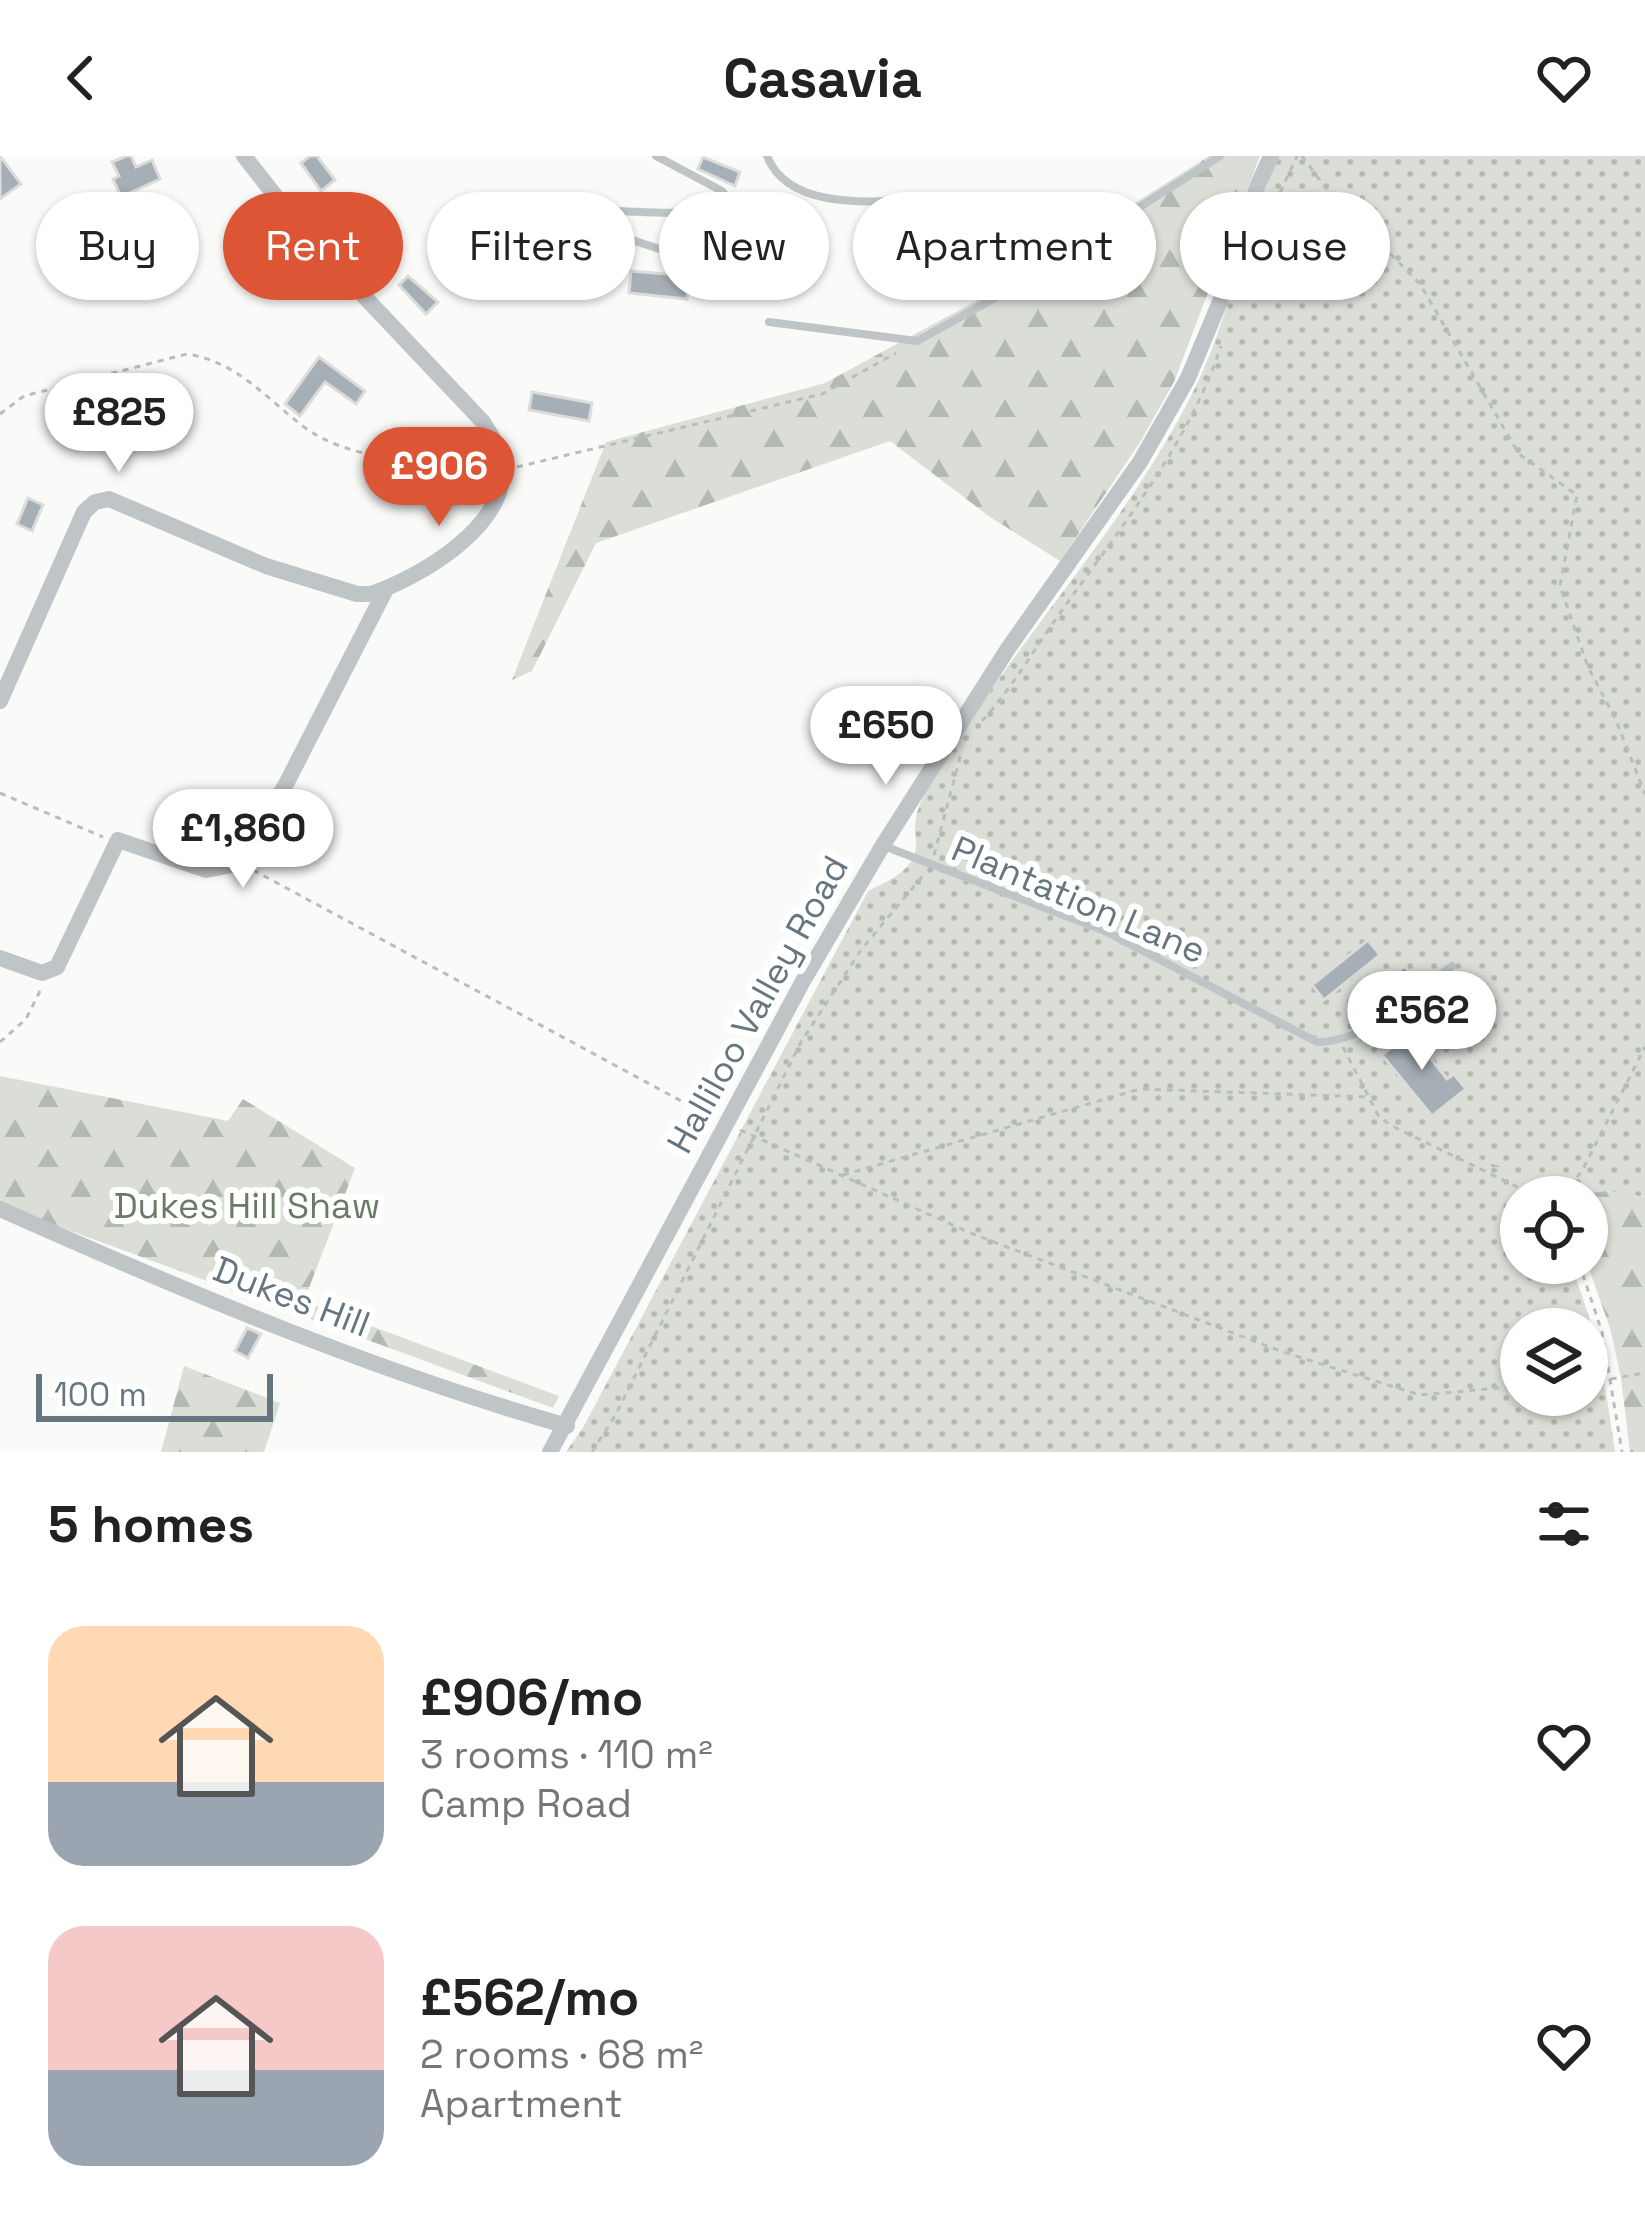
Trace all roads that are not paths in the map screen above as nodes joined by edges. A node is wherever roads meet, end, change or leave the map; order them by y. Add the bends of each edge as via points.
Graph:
1 (244, 156) edge
2 (656, 156) edge
3 (766, 156) edge
4 (1220, 156) edge
5 (1271, 156) edge
6 (723, 192) edge
7 (1156, 196) edge
8 (853, 200) edge
9 (659, 211) edge
10 (659, 249) edge
11 (985, 300) edge
12 (769, 322) dead end
13 (386, 589) junction
14 (0, 701) edge
15 (883, 845) junction
16 (0, 958) edge
17 (1452, 966) dead end
18 (0, 1209) edge
19 (567, 1426) junction
20 (550, 1452) edge

1 - 13 street via 496,442 503,471 463,543
2 - 6 lane
3 - 8 lane via 792,188 821,200
4 - 7 lane
5 - 15 street, Halliloo Valley Road via 1188,378
9 - 10 lane via 603,217 611,233
11 - 12 lane via 916,341
13 - 14 street via 357,594 266,566 103,500 84,512
13 - 16 street via 237,864 206,870 114,842 57,967 34,970
15 - 17 lane, Plantation Lane via 1105,931 1317,1042 1360,1033
15 - 19 street, Halliloo Valley Road
18 - 19 street, Dukes Hill via 276,1328
19 - 20 street, Halliloo Valley Road

